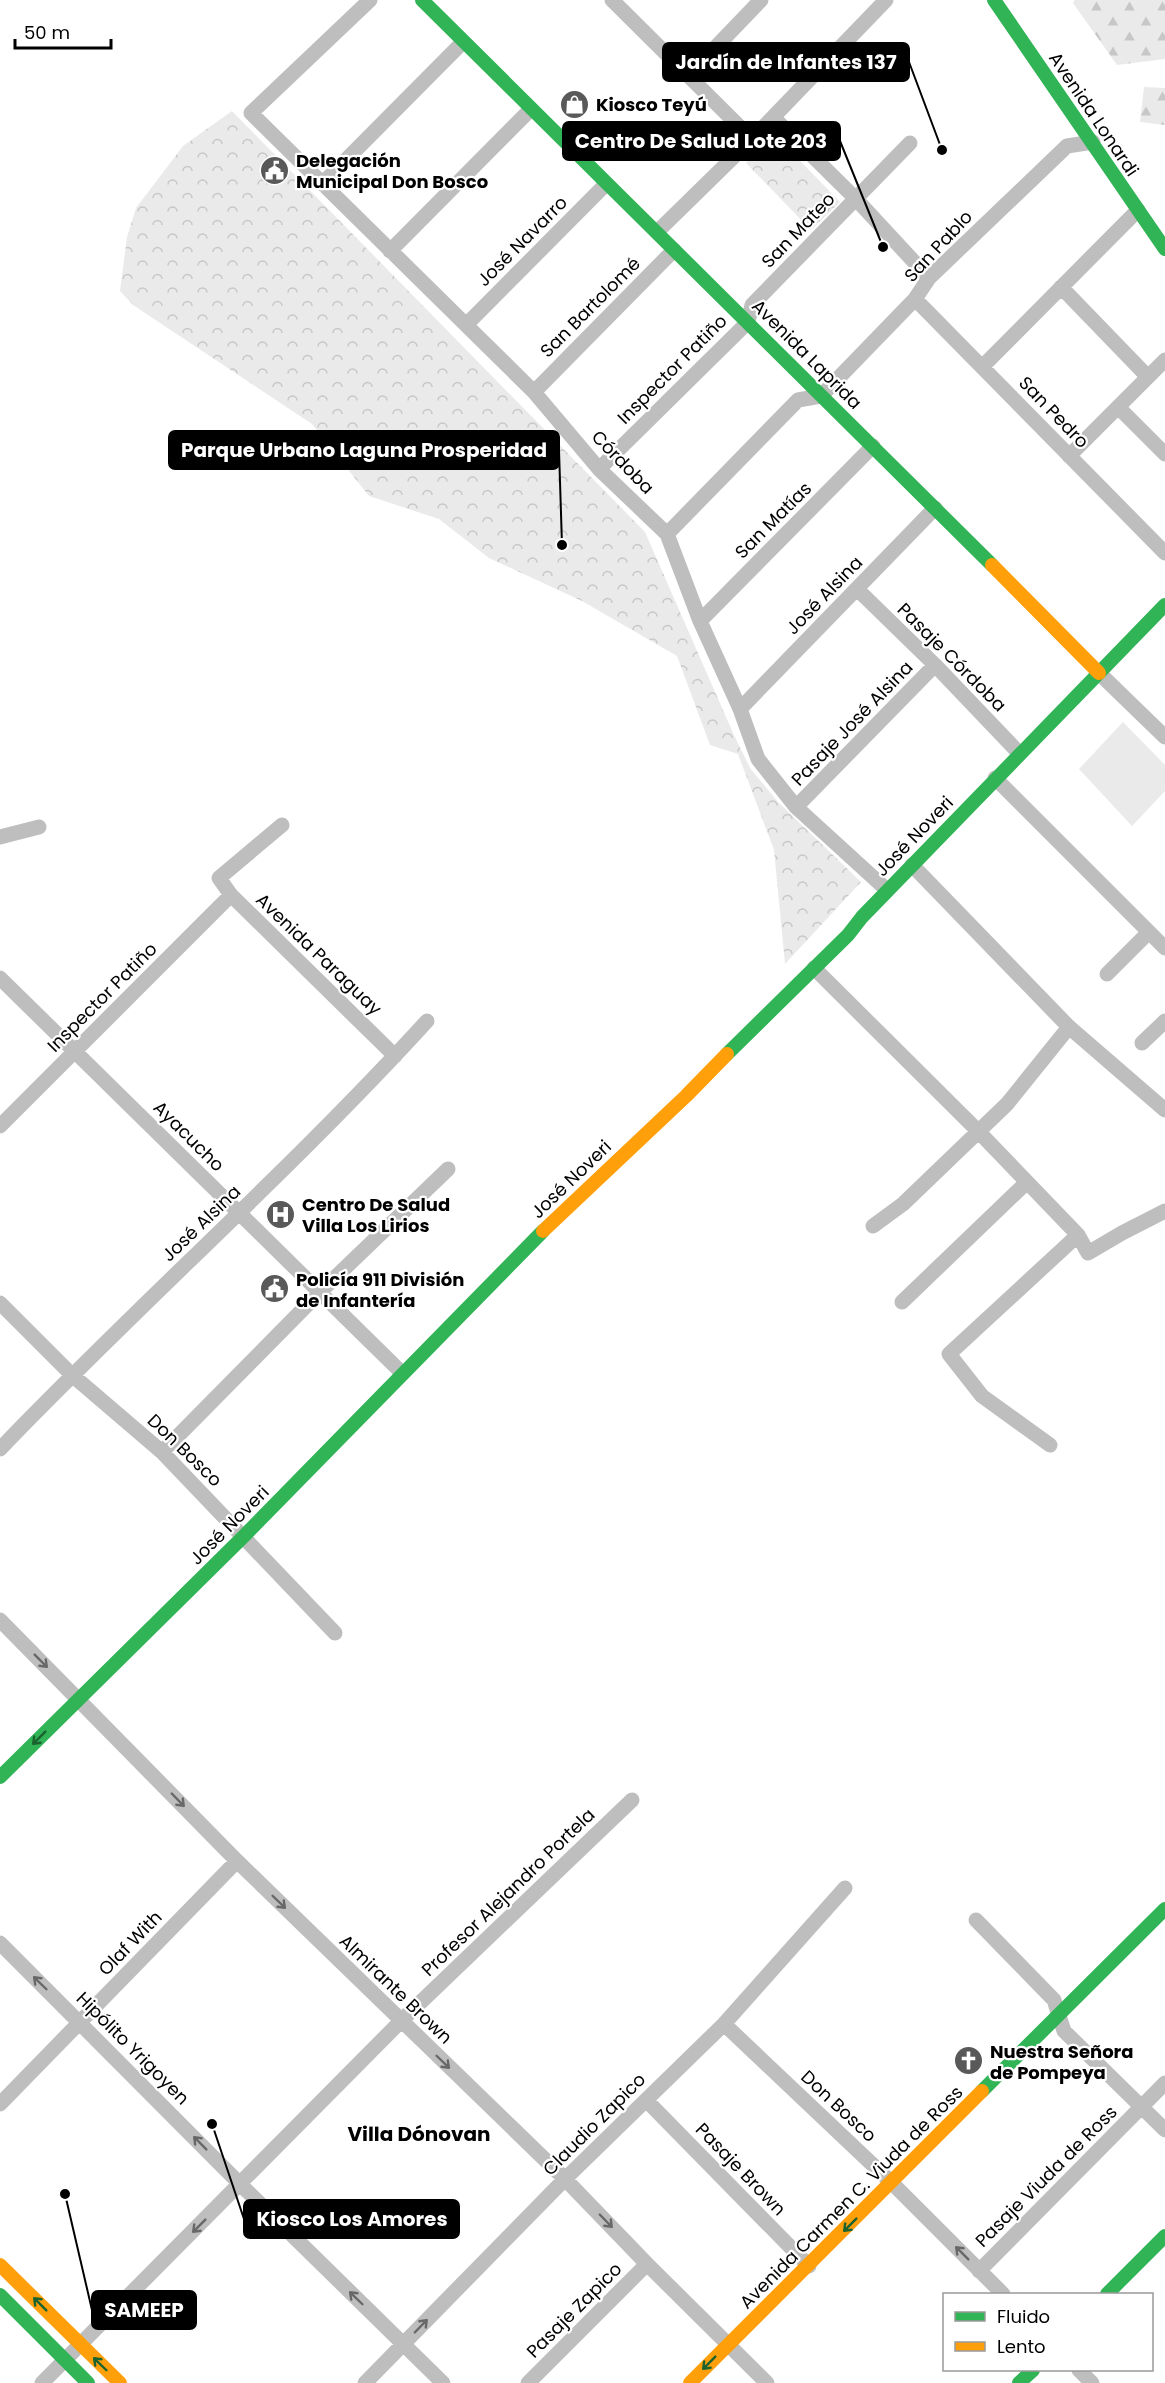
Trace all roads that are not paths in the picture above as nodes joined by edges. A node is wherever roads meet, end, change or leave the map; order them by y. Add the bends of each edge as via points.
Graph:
1 (370, 0) edge
2 (422, 0) edge
3 (612, 0) edge
4 (761, 0) edge
5 (886, 0) edge
6 (994, 0) edge
7 (463, 42) junction
8 (689, 75) junction
9 (531, 109) junction
10 (773, 117) junction
11 (752, 139) junction
12 (1093, 142) junction
13 (910, 144) dead end
14 (322, 184) junction
15 (606, 184) junction
16 (856, 198) junction
17 (1138, 210) junction
18 (657, 232) junction
19 (1165, 249) edge
20 (674, 250) junction
21 (390, 251) junction
22 (929, 278) junction
23 (1061, 287) junction
24 (915, 299) junction
25 (747, 322) junction
26 (466, 325) junction
27 (1165, 360) edge
28 (983, 366) junction
29 (1148, 377) junction
30 (534, 392) junction
31 (821, 396) junction
32 (1118, 407) junction
33 (873, 446) junction
34 (1165, 454) edge
35 (1069, 456) junction
36 (599, 469) junction
37 (935, 508) junction
38 (667, 534) junction
39 (1165, 553) edge
40 (857, 589) junction
41 (1165, 604) edge
42 (700, 621) junction
43 (935, 665) junction
44 (1099, 673) junction
45 (740, 708) junction
46 (1165, 737) edge
47 (1019, 753) junction
48 (995, 777) junction
49 (796, 807) junction
50 (282, 825) dead end
51 (39, 828) dead end
52 (0, 837) edge
53 (912, 865) junction
54 (887, 890) junction
55 (231, 895) junction
56 (1149, 932) junction
57 (1165, 948) edge
58 (814, 968) junction
59 (1107, 974) dead end
60 (0, 978) edge
61 (427, 1021) dead end
62 (1165, 1021) edge
63 (1069, 1027) junction
64 (1142, 1043) dead end
65 (75, 1051) junction
66 (395, 1056) junction
67 (1165, 1110) edge
68 (0, 1126) edge
69 (977, 1130) junction
70 (448, 1169) dead end
71 (1027, 1182) junction
72 (1165, 1211) edge
73 (239, 1214) junction
74 (873, 1226) dead end
75 (1078, 1235) junction
76 (319, 1293) junction
77 (902, 1302) dead end
78 (0, 1303) edge
79 (402, 1373) junction
80 (72, 1374) junction
81 (1050, 1445) dead end
82 (0, 1449) edge
83 (162, 1452) junction
84 (244, 1536) junction
85 (0, 1620) edge
86 (335, 1633) dead end
87 (78, 1699) junction
88 (0, 1777) edge
89 (632, 1800) dead end
90 (237, 1861) junction
91 (844, 1888) dead end
92 (1165, 1909) edge
93 (976, 1920) dead end
94 (0, 1943) edge
95 (1059, 2013) junction
96 (401, 2021) junction
97 (81, 2023) junction
98 (723, 2024) junction
99 (1165, 2083) edge
100 (646, 2100) junction
101 (0, 2104) edge
102 (1142, 2107) junction
103 (1165, 2130) edge
104 (566, 2179) junction
105 (892, 2183) junction
106 (241, 2185) junction
107 (1165, 2236) edge
108 (647, 2264) junction
109 (0, 2265) edge
110 (809, 2266) junction
111 (979, 2271) junction
112 (1001, 2293) edge
113 (1109, 2293) edge
114 (0, 2295) edge
115 (80, 2344) junction
116 (404, 2344) junction
117 (729, 2344) junction
118 (65, 2360) junction
119 (1032, 2371) edge
120 (1080, 2371) edge
121 (42, 2383) edge
122 (88, 2383) edge
123 (120, 2383) edge
124 (365, 2383) edge
125 (443, 2383) edge
126 (528, 2383) edge
127 (690, 2383) edge
128 (767, 2383) edge
129 (1019, 2383) edge
130 (1092, 2383) edge

1 - 14 street, Córdoba via 251,113
2 - 7 street, Avenida Laprida
3 - 8 street
4 - 8 street
5 - 10 street
6 - 12 street, Avenida Lonardi
7 - 9 street, Avenida Laprida
7 - 14 street
8 - 11 street
9 - 15 street, Avenida Laprida
9 - 21 street
10 - 11 street
10 - 16 street
11 - 18 street
12 - 17 street, Avenida Lonardi
12 - 22 street, San Pablo via 1067,146
13 - 16 street, San Mateo
14 - 21 street, Córdoba
15 - 18 street, Avenida Laprida
15 - 26 street, José Navarro
16 - 22 street
16 - 25 street, San Mateo via 752,305
17 - 19 street, Avenida Lonardi
17 - 23 street
18 - 20 street, Avenida Laprida
20 - 25 street, Avenida Laprida
20 - 30 street, San Bartolomé
21 - 26 street, Córdoba
22 - 24 street, San Pablo
23 - 28 street
23 - 29 street
24 - 28 street, San Pedro
24 - 31 street, San Pablo
25 - 31 street, Avenida Laprida
25 - 36 street, Inspector Patiño
26 - 30 street, Córdoba
27 - 29 street
28 - 35 street, San Pedro
29 - 32 street
30 - 36 street, Córdoba
31 - 33 street, Avenida Laprida
31 - 38 street via 798,400
32 - 34 street
32 - 35 street
33 - 37 street, Avenida Laprida
33 - 42 street, San Matías
35 - 39 street, San Pedro
36 - 38 street, Córdoba
37 - 40 street, José Alsina
37 - 44 street, Avenida Laprida
38 - 42 street, Córdoba
40 - 43 street, Pasaje Córdoba
40 - 45 street, José Alsina
41 - 44 street, José Noveri
42 - 45 street, Córdoba
43 - 47 street, Pasaje Córdoba
43 - 49 street, Pasaje José Alsina
44 - 46 street, Avenida Laprida
44 - 47 street, José Noveri
45 - 49 street, Córdoba via 758,759
47 - 48 street, José Noveri
48 - 53 street, José Noveri
48 - 56 street
49 - 54 street, Córdoba
50 - 55 street, Avenida Paraguay via 219,878
51 - 52 street
53 - 54 street, José Noveri
53 - 63 street
54 - 58 street, José Noveri
55 - 65 street, Inspector Patiño
55 - 66 street, Avenida Paraguay
56 - 57 street
56 - 59 street
58 - 69 street
58 - 79 street, José Noveri via 532,1241
60 - 65 street, Ayacucho
61 - 66 street, José Alsina
62 - 64 street
63 - 67 street
63 - 69 street via 1007,1104
65 - 68 street, Inspector Patiño
65 - 73 street, Ayacucho
66 - 73 street, José Alsina
69 - 71 street
69 - 74 street via 903,1204
70 - 76 street
71 - 75 street
71 - 77 street
72 - 75 street via 1088,1253
73 - 76 street, Ayacucho
73 - 80 street, José Alsina
75 - 81 street via 949,1354 982,1396
76 - 79 street, Ayacucho
76 - 83 street
78 - 80 street, Don Bosco
79 - 84 street, José Noveri
80 - 82 street, José Alsina
80 - 83 street, Don Bosco
83 - 84 street, Don Bosco
84 - 86 street, Don Bosco
84 - 87 street, José Noveri
85 -> 87 street, Almirante Brown
87 -> 88 street, José Noveri
87 -> 90 street, Almirante Brown
89 - 96 street, Profesor Alejandro Portela
90 -> 96 street, Almirante Brown
90 - 97 street, Olaf With
91 - 98 street, Claudio Zapico
92 - 95 street, Avenida Carmen C. Viuda de Ross
93 - 95 street via 1054,2000
97 -> 94 street, Hipólito Yrigoyen
95 - 102 street via 1064,2031
95 - 105 street, Avenida Carmen C. Viuda de Ross
96 -> 104 street, Almirante Brown
96 - 106 street, Profesor Alejandro Portela
97 - 101 street, Olaf With
106 -> 97 street, Hipólito Yrigoyen
98 - 100 street, Claudio Zapico
98 - 105 street, Don Bosco
99 - 102 street, Pasaje Viuda de Ross
100 - 104 street, Claudio Zapico
100 - 110 street, Pasaje Brown
102 - 103 street
102 - 111 street, Pasaje Viuda de Ross
104 -> 108 street, Almirante Brown
116 -> 104 street, Claudio Zapico
105 -> 110 street, Avenida Carmen C. Viuda de Ross
111 -> 105 street, Don Bosco
106 -> 115 street, Profesor Alejandro Portela
116 -> 106 street, Hipólito Yrigoyen
107 - 113 street
108 - 117 street, Almirante Brown
108 - 126 street, Pasaje Zapico
115 -> 109 street
110 - 117 street, Avenida Carmen C. Viuda de Ross
111 - 112 street, Don Bosco
114 - 118 street
115 - 118 street, Profesor Alejandro Portela
123 -> 115 street
116 - 124 street, Claudio Zapico
116 - 125 street, Hipólito Yrigoyen
117 -> 127 street, Avenida Carmen C. Viuda de Ross
117 - 128 street, Almirante Brown
118 - 121 street, Profesor Alejandro Portela
118 - 122 street
119 - 129 street
120 - 130 street

